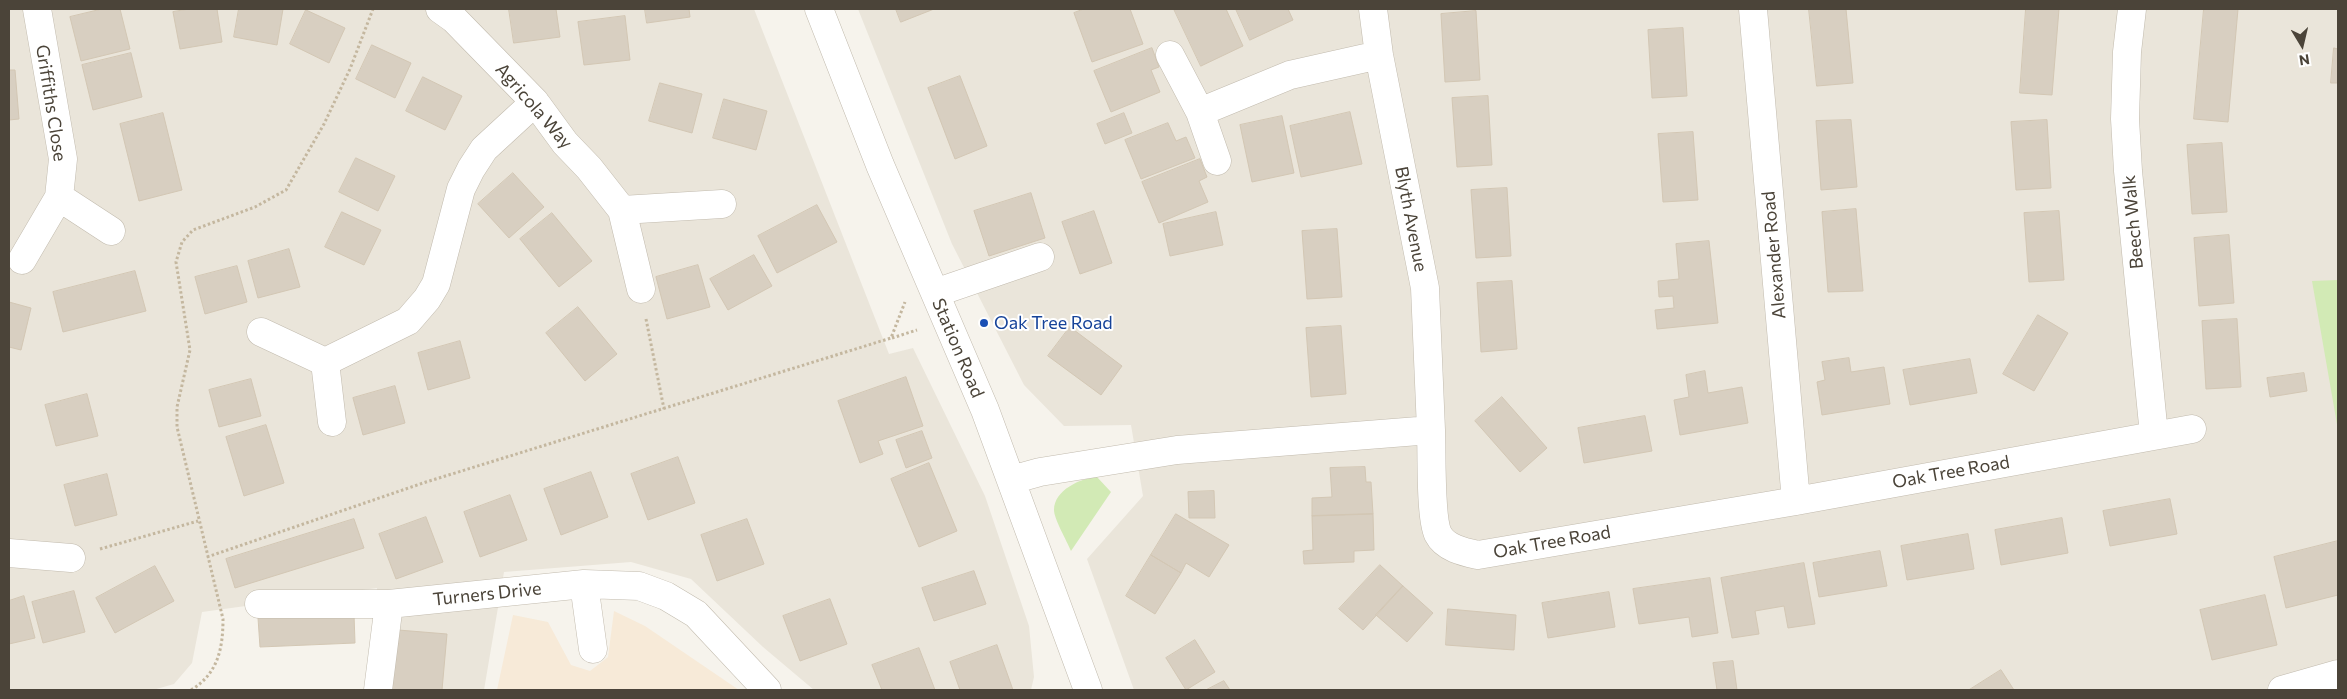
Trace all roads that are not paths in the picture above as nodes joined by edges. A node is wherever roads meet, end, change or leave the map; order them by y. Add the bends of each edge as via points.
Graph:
1 (37, 9) edge
2 (819, 9) edge
3 (1373, 9) edge
4 (1753, 9) edge
5 (2132, 9) edge
6 (452, 12) edge
7 (1170, 55) dead end
8 (1379, 55) junction
9 (535, 102) junction
10 (1200, 112) junction
11 (1217, 162) dead end
12 (59, 197) junction
13 (722, 204) dead end
14 (622, 210) junction
15 (111, 231) dead end
16 (1040, 256) dead end
17 (22, 260) dead end
18 (641, 289) road end
19 (935, 293) junction
20 (261, 332) dead end
21 (325, 362) junction
22 (332, 422) dead end
23 (2192, 429) dead end
24 (1431, 430) junction
25 (2154, 435) junction
26 (1011, 480) junction
27 (1796, 501) junction
28 (9, 553) edge
29 (71, 558) road end
30 (584, 584) junction
31 (259, 604) dead end
32 (389, 604) junction
33 (593, 649) dead end
34 (2338, 674) edge
35 (378, 690) edge
36 (768, 690) edge
37 (1088, 690) edge
38 (2282, 690) edge

1 - 12 street, Griffiths Close via 62,159
2 - 19 street, Station Road via 880,165
3 - 8 street, Blyth Avenue
4 - 27 street, Alexander Road
5 - 25 street, Beech Walk via 2125,119
6 - 9 street, Agricola Way
7 - 10 street
8 - 10 street via 1290,75
8 - 24 street, Blyth Avenue via 1425,288
9 - 14 street, Agricola Way
9 - 21 street via 484,149 471,169 461,189 436,284 427,298 408,321
10 - 11 street
12 - 15 street
12 - 17 street, Griffiths Close
13 - 14 street
14 - 18 street, Agricola Way
16 - 19 street
19 - 26 street, Station Road
20 - 21 street
21 - 22 street
23 - 25 street, Oak Tree Road
24 - 26 street via 1177,450 1040,472
24 - 27 street, Oak Tree Road via 1435,521 1439,535 1451,547 1478,555
25 - 27 street, Oak Tree Road
26 - 37 street, Station Road
28 - 29 street
30 - 32 street, Turners Drive
30 - 33 street
30 - 36 street, Turners Drive via 639,586 666,596 696,614
31 - 32 street, Turners Drive
32 - 35 street
34 - 38 street

